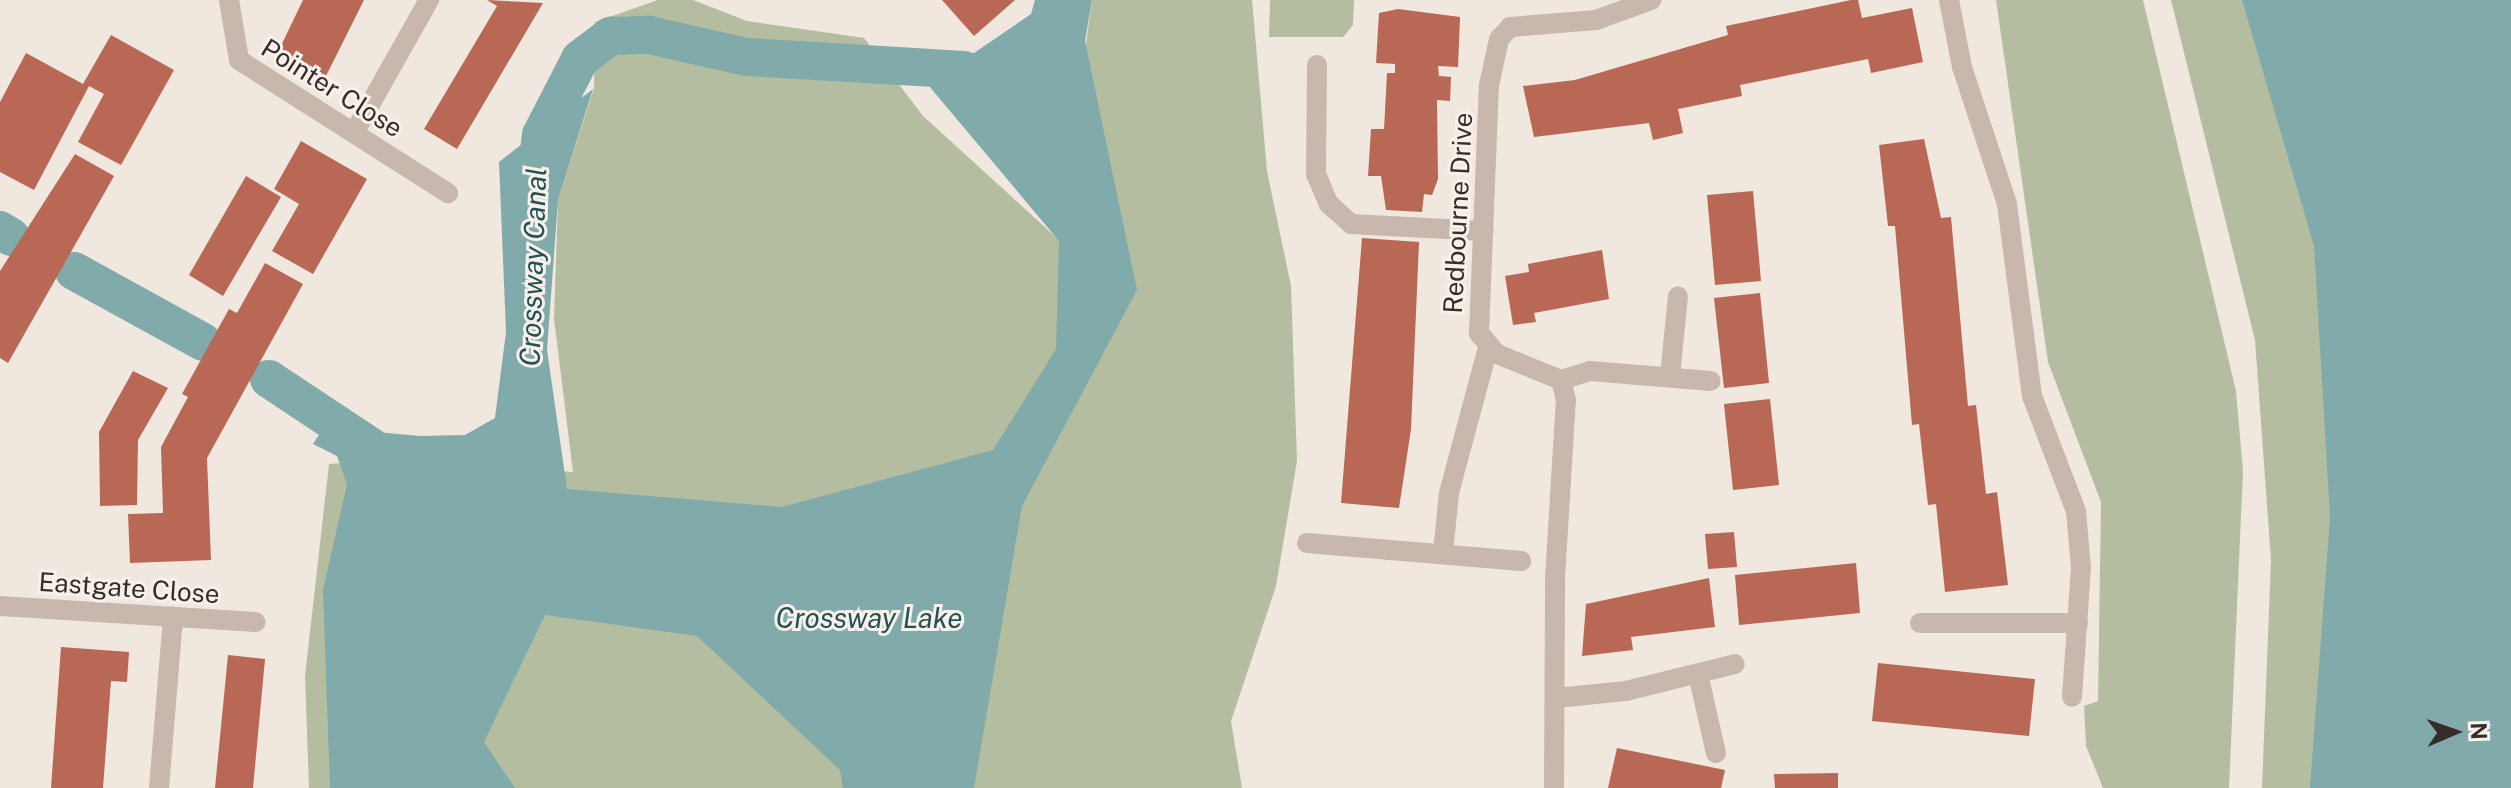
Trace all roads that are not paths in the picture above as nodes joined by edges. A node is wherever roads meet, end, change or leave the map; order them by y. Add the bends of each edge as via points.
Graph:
1 (229, 0) edge
2 (429, 0) edge
3 (1651, 0) edge
4 (1949, 0) edge
5 (1317, 65) dead end
6 (354, 133) junction
7 (448, 193) dead end
8 (1484, 231) junction
9 (1678, 296) dead end
10 (1488, 347) junction
11 (1670, 376) junction
12 (1561, 380) junction
13 (1711, 381) dead end
14 (1307, 543) dead end
15 (1443, 553) junction
16 (1521, 561) dead end
17 (0, 606) edge
18 (173, 617) junction
19 (255, 622) dead end
20 (1920, 623) dead end
21 (2078, 623) junction
22 (1735, 664) dead end
23 (1698, 674) junction
24 (2072, 697) dead end
25 (1556, 698) junction
26 (1716, 753) dead end
27 (159, 788) edge
28 (1554, 788) edge

1 - 6 street, Pointer Close via 239,60
2 - 6 street
3 - 8 street, Redbourne Drive via 1596,20 1521,25 1502,33 1489,85
4 - 21 street via 1962,67 2007,204 2032,396 2076,511
5 - 8 street via 1316,174 1329,204 1351,224
6 - 7 street, Pointer Close
8 - 10 street, Redbourne Drive via 1479,333
9 - 11 street
10 - 12 street, Redbourne Drive
10 - 15 street via 1449,493
11 - 12 street via 1617,371
11 - 13 street
12 - 25 street
14 - 15 street
15 - 16 street
17 - 18 street, Eastgate Close
18 - 19 street, Eastgate Close
18 - 27 street
20 - 21 street
21 - 24 street
22 - 23 street
23 - 25 street
23 - 26 street
25 - 28 street

